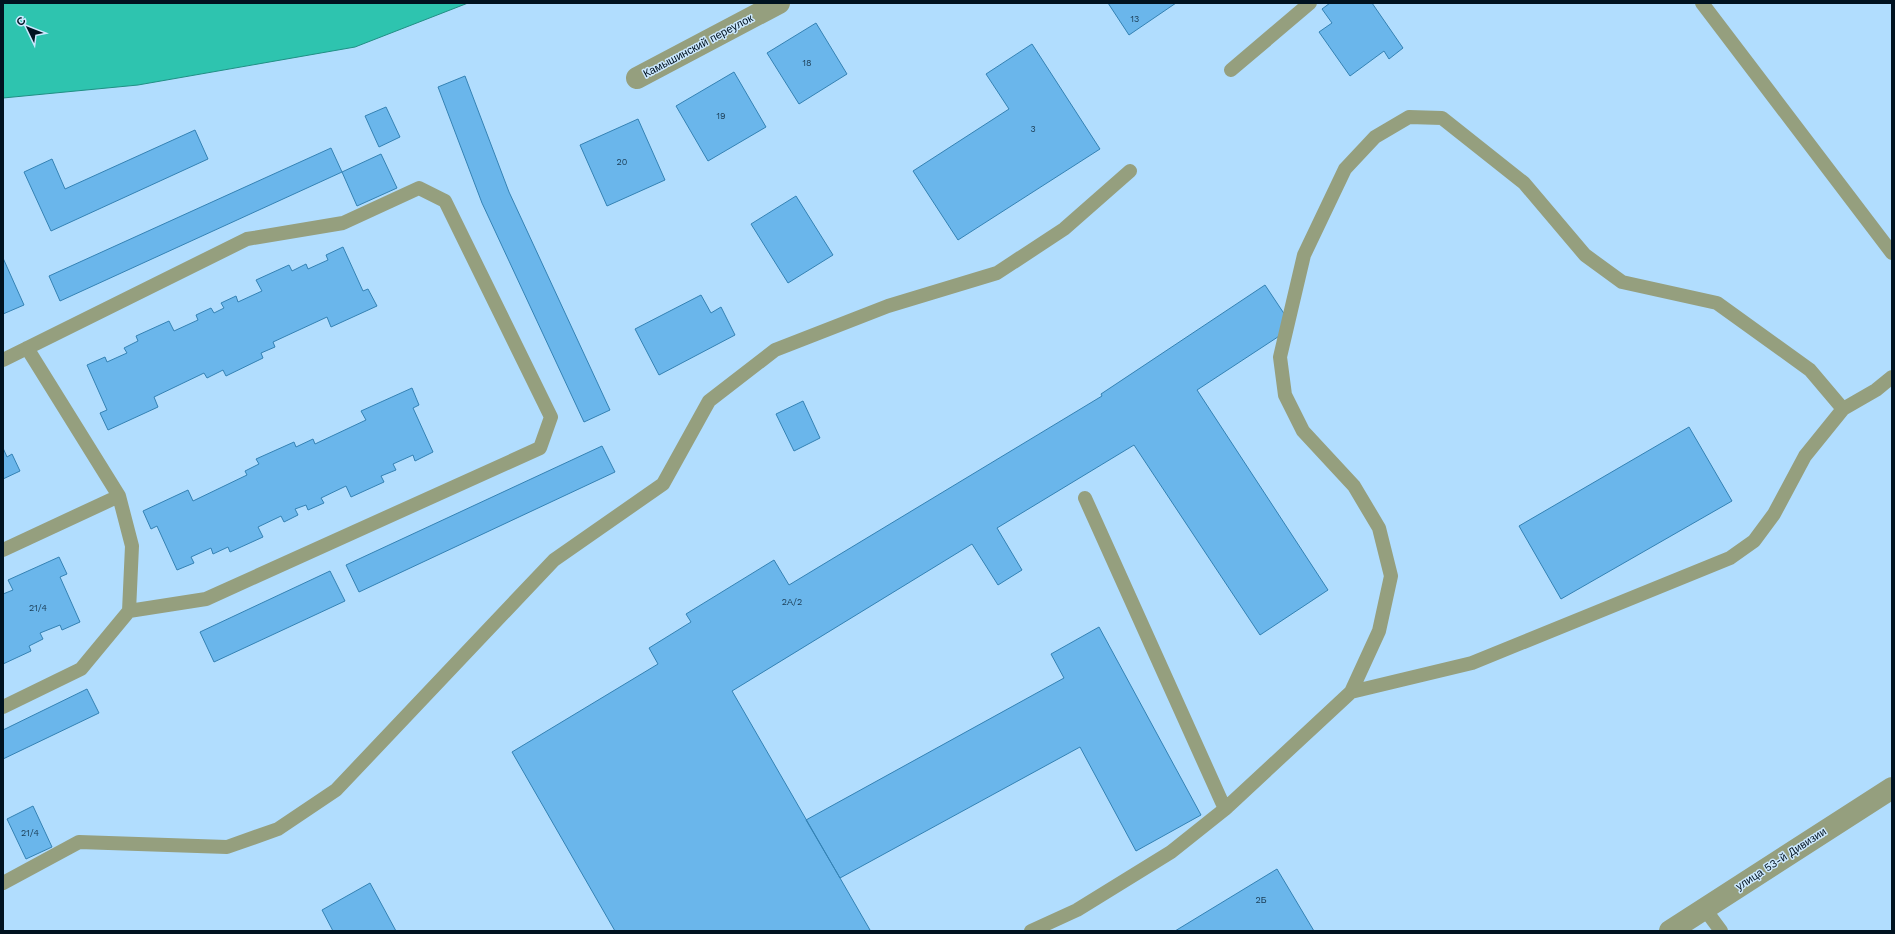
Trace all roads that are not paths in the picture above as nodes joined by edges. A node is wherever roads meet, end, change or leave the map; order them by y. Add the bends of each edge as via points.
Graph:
1 (779, 3) edge
2 (1310, 3) edge
3 (1702, 3) edge
4 (1231, 70) dead end
5 (637, 78) dead end
6 (1130, 171) dead end
7 (1892, 253) edge
8 (27, 348) junction
9 (3, 360) edge
10 (1892, 377) edge
11 (1843, 409) junction
12 (119, 496) junction
13 (1086, 498) dead end
14 (3, 550) edge
15 (129, 611) junction
16 (1351, 692) junction
17 (3, 707) edge
18 (1892, 788) edge
19 (1224, 809) junction
20 (3, 883) edge
21 (1704, 908) junction
22 (1031, 931) edge
23 (1670, 931) edge
24 (1721, 931) edge

1 - 5 street, Камышинский переулок
2 - 4 lane
3 - 7 lane
6 - 20 lane via 1064,229 998,273 888,306 775,350 709,401 663,484 554,560 336,790 278,830 227,847 79,842
8 - 9 lane
8 - 12 lane
8 - 15 lane via 247,239 343,223 419,188 445,201 551,417 540,448 206,599
10 - 11 lane via 1876,390
11 - 16 lane via 1805,456 1774,514 1754,541 1730,558 1472,663
11 - 16 lane via 1810,370 1717,303 1622,282 1585,255 1524,183 1442,118 1409,117 1375,137 1345,169 1304,255 1280,357 1285,395 1303,430 1354,486 1379,528 1391,576 1379,631
12 - 14 lane
12 - 15 lane via 132,546
13 - 19 lane
15 - 17 lane via 81,669
16 - 19 lane
18 - 21 street, улица 53-й Дивизии
19 - 22 lane via 1171,852 1077,910
21 - 23 street, улица 53-й Дивизии
21 - 24 lane

